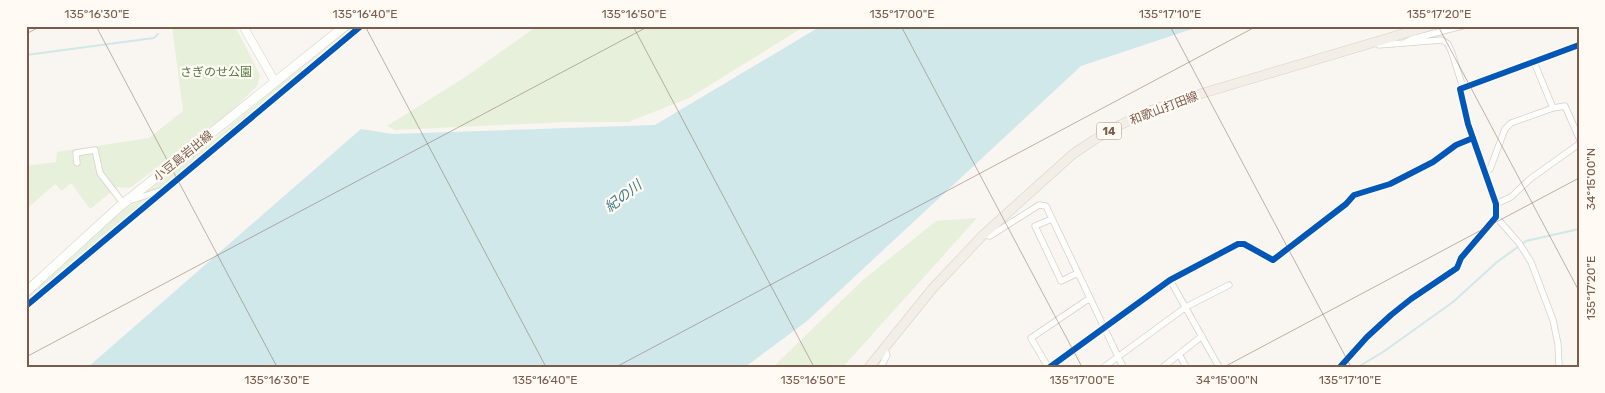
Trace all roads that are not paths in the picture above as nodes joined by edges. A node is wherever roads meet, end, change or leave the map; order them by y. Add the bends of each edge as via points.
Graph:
1 (243, 26) edge
2 (345, 26) edge
3 (1429, 26) edge
4 (1462, 26) edge
5 (1376, 41) junction
6 (1404, 43) junction
7 (1579, 45) edge
8 (1534, 62) junction
9 (274, 82) junction
10 (1463, 88) junction
11 (1553, 108) junction
12 (1473, 138) junction
13 (1579, 138) edge
14 (1579, 144) edge
15 (77, 163) dead end
16 (1486, 172) junction
17 (169, 188) dead end
18 (123, 204) junction
19 (1496, 204) junction
20 (1496, 217) junction
21 (1052, 219) junction
22 (983, 235) junction
23 (1078, 273) junction
24 (1170, 280) junction
25 (1229, 285) dead end
26 (26, 292) edge
27 (1090, 298) junction
28 (1186, 307) junction
29 (1104, 328) junction
30 (1202, 336) junction
31 (885, 349) junction
32 (1179, 354) junction
33 (1118, 358) junction
34 (869, 367) edge
35 (881, 367) edge
36 (1049, 367) edge
37 (1104, 367) edge
38 (1123, 367) edge
39 (1163, 367) edge
40 (1186, 367) edge
41 (1219, 367) edge
42 (1340, 367) edge
43 (1560, 367) edge

1 - 9 street
2 - 9 main road, 小豆島岩出線
3 - 5 main road, 和歌山打田線 / 14
4 - 6 street
5 - 6 street via 1378,44
5 - 22 main road, 和歌山打田線 / 14 via 1200,94 1149,111 1118,126 1073,154
6 - 10 street via 1436,40 1448,44
7 - 8 street
8 - 10 street
8 - 11 street
9 - 18 main road, 小豆島岩出線
10 - 12 street via 1460,90
11 - 13 street via 1565,106
11 - 16 street via 1511,123 1505,129
12 - 16 street
12 - 24 street via 1390,184 1354,195 1273,260 1238,244
14 - 19 street via 1536,173 1511,197
15 - 18 street via 76,152 95,150 100,173
16 - 19 street
17 - 18 street
18 - 26 main road, 小豆島岩出線
19 - 20 street
20 - 42 street via 1461,258 1457,268 1410,298
20 - 43 street via 1523,249 1553,320
21 - 22 street via 1046,206 1039,205 990,236
21 - 23 street
21 - 23 street via 1036,226 1061,281
22 - 31 main road, 和歌山打田線 / 14 via 933,288
23 - 27 street
24 - 28 street
24 - 29 street
25 - 28 street
27 - 29 street
27 - 36 street via 1031,338
28 - 30 street
28 - 33 street
29 - 33 street
29 - 36 street
30 - 32 street
30 - 41 street
31 - 34 main road, 和歌山打田線 / 14
31 - 35 street via 887,355
32 - 39 street
32 - 40 street
33 - 37 street
33 - 38 street

